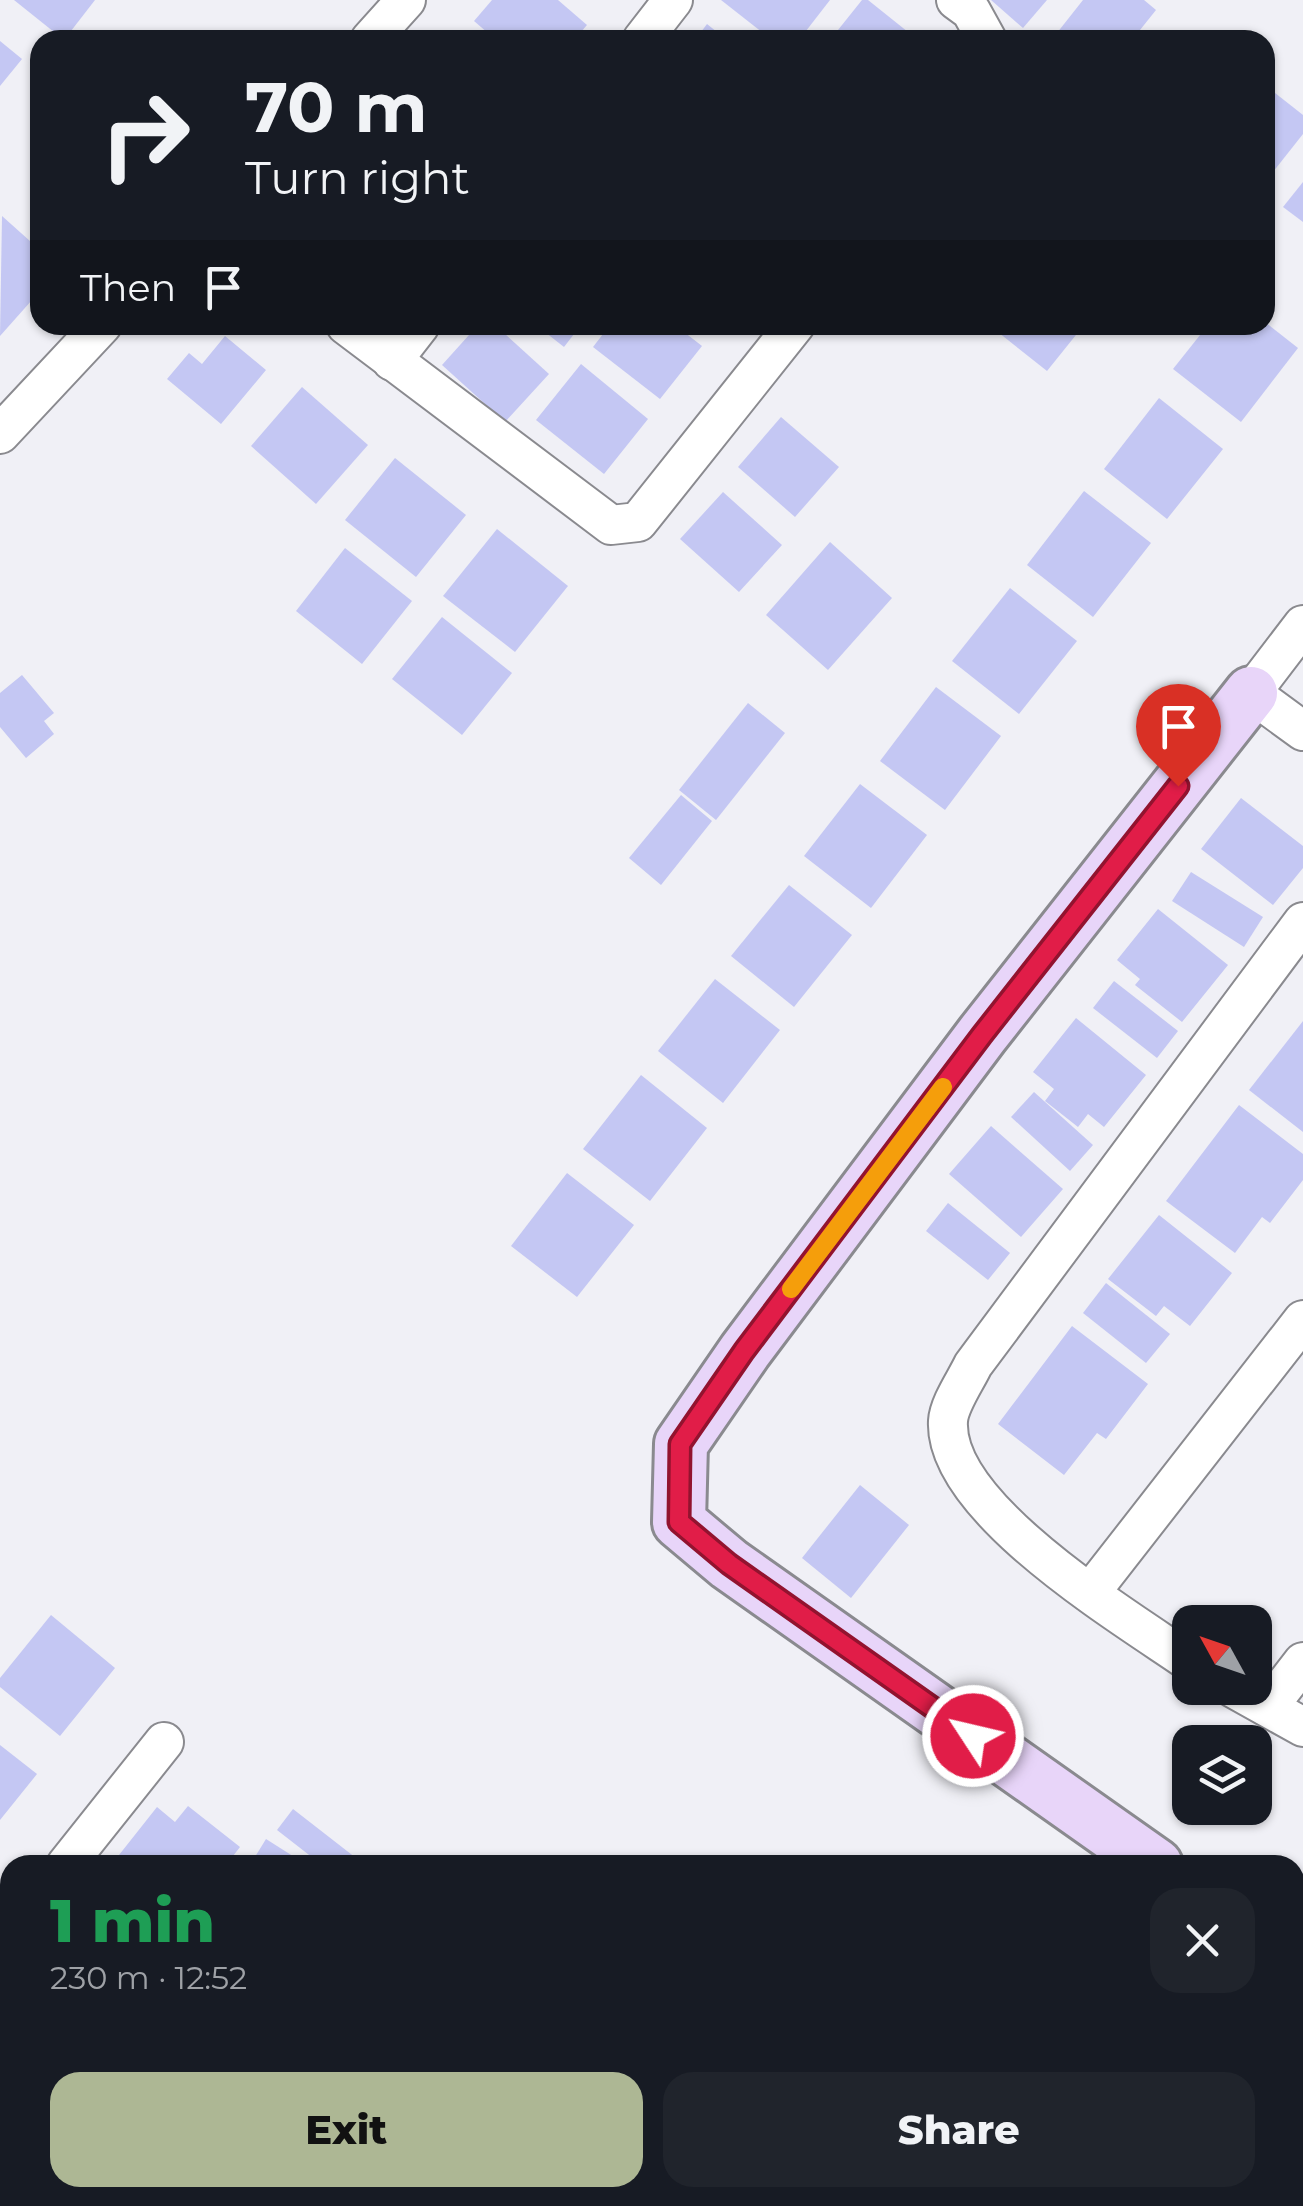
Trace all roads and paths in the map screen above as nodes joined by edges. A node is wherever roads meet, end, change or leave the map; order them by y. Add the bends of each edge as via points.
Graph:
1 (406, 0) edge
2 (674, 0) edge
3 (956, 0) edge
4 (379, 30) edge
5 (650, 30) edge
6 (981, 30) edge
7 (93, 335) edge
8 (359, 335) edge
9 (412, 335) edge
10 (787, 335) edge
11 (392, 361) junction
12 (0, 434) edge
13 (1303, 625) edge
14 (1251, 693) junction
15 (1303, 730) edge
16 (1303, 922) edge
17 (1303, 1320) edge
18 (1090, 1593) junction
19 (1172, 1650) edge
20 (1303, 1662) edge
21 (1264, 1705) edge
22 (1268, 1707) junction
23 (1303, 1726) edge
24 (164, 1742) dead end
25 (74, 1855) edge
26 (1142, 1855) edge

1 - 4 street
2 - 5 street
3 - 6 street
7 - 12 street
8 - 11 street
9 - 11 street
10 - 11 street via 638,522 611,525
13 - 14 street
14 - 15 street
14 - 26 street via 970,1050 680,1444 679,1522
16 - 18 street via 973,1365 948,1420 959,1468 1007,1526
17 - 18 street
18 - 19 street
20 - 22 street
21 - 22 street
22 - 23 street
24 - 25 street

